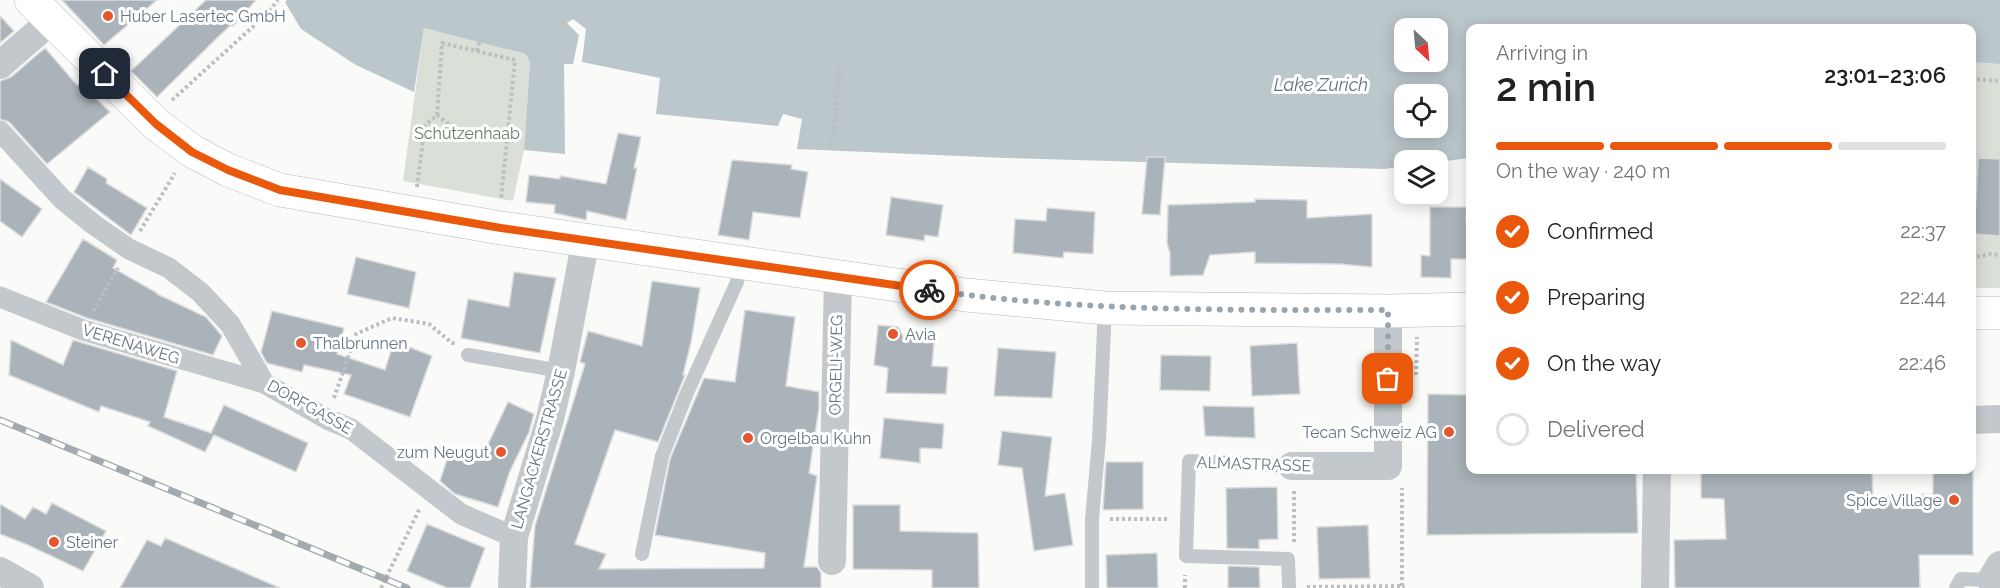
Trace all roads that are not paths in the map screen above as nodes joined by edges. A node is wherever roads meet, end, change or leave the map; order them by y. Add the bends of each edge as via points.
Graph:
1 (42, 10) edge
2 (0, 65) edge
3 (0, 131) edge
4 (586, 239) junction
5 (742, 262) junction
6 (838, 276) junction
7 (0, 297) edge
8 (1106, 308) junction
9 (1466, 309) edge
10 (1388, 310) junction
11 (1976, 313) edge
12 (2000, 314) edge
13 (465, 350) road end
14 (561, 371) junction
15 (264, 383) junction
16 (2000, 419) edge
17 (1976, 420) edge
18 (1292, 466) joint
19 (1657, 474) edge
20 (514, 537) junction
21 (642, 555) dead end
22 (832, 561) dead end
23 (0, 571) edge
24 (1995, 572) edge
25 (1289, 587) edge
26 (30, 588) edge
27 (512, 588) edge
28 (1092, 588) edge
29 (1655, 588) edge
30 (1956, 588) edge

1 - 2 street
1 - 4 main road via 156,124 192,152 258,183 394,210
3 - 15 street, DORFGASSE via 62,199 93,224 129,249 168,267 200,292 230,324
4 - 5 main road
4 - 14 street, LANGACKERSTRASSE
5 - 6 main road
5 - 21 lane via 737,282 662,456
6 - 8 main road via 966,295
6 - 22 street, ORGELI-WEG
7 - 15 street, VERENAWEG via 83,330
8 - 10 main road
8 - 28 lane via 1092,519
9 - 10 main road
10 - 18 street, ALMASTRASSE via 1388,466
11 - 12 main road
13 - 14 lane
14 - 20 street, LANGACKERSTRASSE
15 - 20 street, DORFGASSE via 351,429 461,514
16 - 17 street
18 - 25 lane, ALMASTRASSE via 1189,461 1186,556 1288,560
19 - 29 street
20 - 27 street, LANGACKERSTRASSE
23 - 26 street
24 - 30 lane via 1961,579

